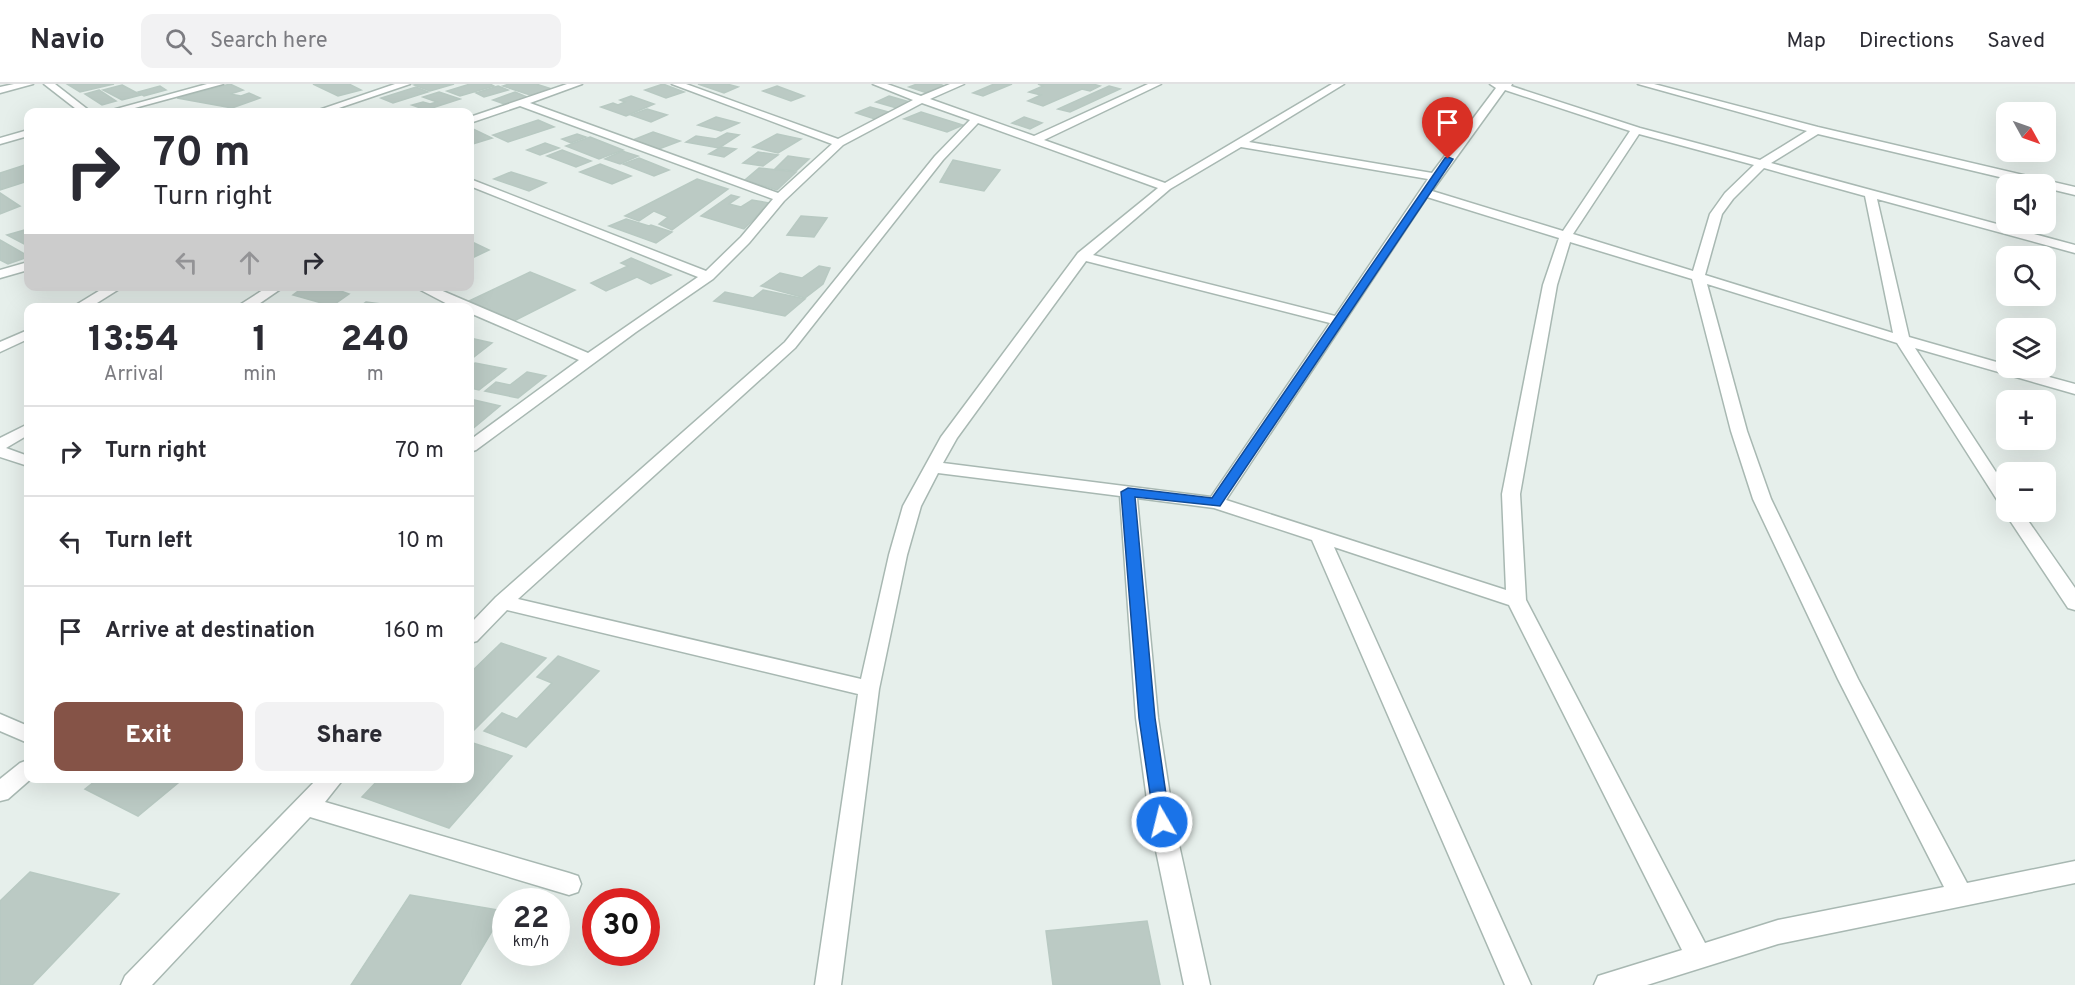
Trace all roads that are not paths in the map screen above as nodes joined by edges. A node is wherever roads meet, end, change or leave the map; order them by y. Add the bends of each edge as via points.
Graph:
1 (28, 84) edge
2 (49, 84) edge
3 (218, 84) edge
4 (405, 84) edge
5 (577, 84) edge
6 (677, 84) edge
7 (878, 84) edge
8 (959, 84) edge
9 (1156, 84) edge
10 (1339, 84) edge
11 (1643, 84) edge
12 (1501, 85) edge
13 (0, 90) edge
14 (922, 99) junction
15 (520, 103) junction
16 (81, 108) edge
17 (125, 108) edge
18 (330, 108) edge
19 (474, 119) edge
20 (976, 120) junction
21 (1636, 130) junction
22 (1816, 130) junction
23 (24, 134) edge
24 (1034, 140) junction
25 (0, 141) edge
26 (839, 144) junction
27 (1241, 144) junction
28 (1763, 163) junction
29 (1999, 174) edge
30 (1435, 177) junction
31 (474, 184) edge
32 (1166, 187) junction
33 (2056, 187) edge
34 (2075, 191) edge
35 (1870, 192) junction
36 (1426, 193) junction
37 (780, 198) junction
38 (1566, 236) junction
39 (2075, 249) edge
40 (1083, 256) junction
41 (24, 267) edge
42 (0, 274) edge
43 (708, 276) junction
44 (1698, 277) junction
45 (109, 291) edge
46 (271, 291) edge
47 (429, 291) edge
48 (87, 303) edge
49 (250, 303) edge
50 (454, 303) edge
51 (474, 312) edge
52 (1338, 321) junction
53 (24, 336) edge
54 (1902, 340) junction
55 (0, 348) edge
56 (589, 359) junction
57 (2075, 389) edge
58 (24, 431) edge
59 (474, 444) edge
60 (0, 445) edge
61 (0, 452) edge
62 (24, 459) edge
63 (933, 467) junction
64 (1996, 485) edge
65 (1128, 492) junction
66 (1216, 503) junction
67 (2020, 522) edge
68 (1320, 537) junction
69 (1516, 600) junction
70 (502, 602) junction
71 (2075, 603) edge
72 (474, 632) edge
73 (869, 689) junction
74 (0, 722) edge
75 (24, 733) edge
76 (24, 772) edge
77 (328, 783) edge
78 (0, 792) edge
79 (306, 806) junction
80 (2075, 872) edge
81 (569, 884) dead end
82 (1961, 895) junction
83 (1699, 957) junction
84 (134, 985) edge
85 (828, 985) edge
86 (1197, 985) edge
87 (1518, 985) edge
88 (1607, 985) edge

1 - 13 street
2 - 16 street
3 - 17 street
4 - 18 street
5 - 15 street
6 - 26 street
7 - 14 street
8 - 14 street
9 - 24 street
10 - 27 street
11 - 22 street
12 - 21 street
12 - 30 street
14 - 20 street
14 - 26 street
15 - 19 street
15 - 37 street
20 - 24 street
20 - 70 street via 939,158 790,345
21 - 28 street
21 - 38 street
22 - 28 street
22 - 29 street
23 - 25 street
24 - 32 street
26 - 37 street
27 - 30 street
27 - 32 street
28 - 35 street
28 - 44 street via 1716,214
30 - 36 street
31 - 43 street
32 - 40 street
33 - 34 street
35 - 39 street
35 - 54 street
36 - 38 street
36 - 52 street
37 - 43 street
38 - 44 street
38 - 69 street via 1550,285 1511,494
40 - 52 street
40 - 63 street via 949,438
41 - 42 street
43 - 56 street
44 - 54 street
44 - 82 street via 1761,499 1848,679
45 - 48 street
46 - 49 street
47 - 50 street
51 - 56 street
52 - 66 street
53 - 55 street
54 - 57 street
54 - 64 street
56 - 59 street
58 - 60 street
61 - 62 street
63 - 65 street
63 - 73 street via 912,506
65 - 66 street
65 - 86 street via 1147,718 1162,822
66 - 68 street
67 - 71 street
68 - 69 street
68 - 87 street
69 - 83 street
70 - 72 street
70 - 73 street
73 - 85 street
74 - 75 street
76 - 78 street
77 - 79 street
79 - 81 street
79 - 84 street
80 - 82 street
82 - 83 street via 1778,932
83 - 88 street

